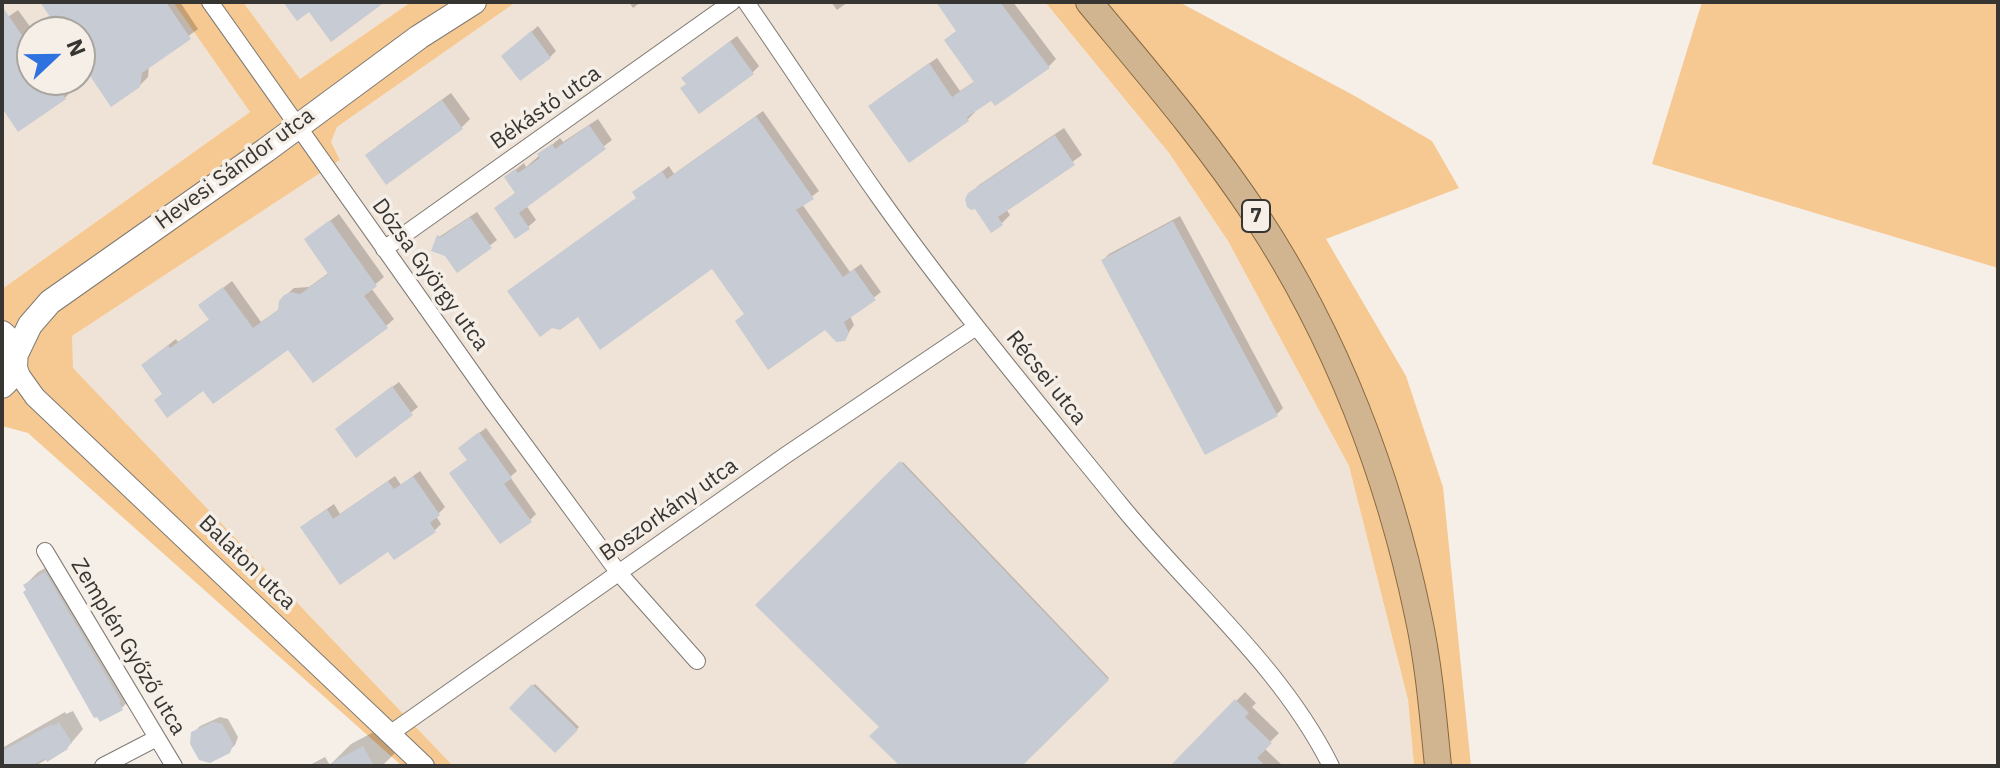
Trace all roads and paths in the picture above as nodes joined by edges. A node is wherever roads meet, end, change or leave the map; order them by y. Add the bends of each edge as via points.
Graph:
1 (210, 2) edge
2 (474, 2) edge
3 (732, 2) edge
4 (746, 2) edge
5 (1089, 2) edge
6 (297, 126) junction
7 (384, 249) junction
8 (50, 302) junction
9 (976, 327) junction
10 (2, 331) edge
11 (16, 360) junction
12 (2, 388) edge
13 (35, 397) junction
14 (45, 551) dead end
15 (618, 572) junction
16 (697, 661) dead end
17 (391, 733) junction
18 (157, 738) junction
19 (103, 766) edge
20 (174, 766) edge
21 (424, 766) edge
22 (1331, 766) edge
23 (1438, 766) edge

1 - 6 street, Dózsa György utca
2 - 6 main road, Hevesi Sándor utca
3 - 7 street, Békástó utca
4 - 9 street, Récsei utca via 879,197
5 - 23 main road, 7 via 1179,109 1257,217 1330,346 1397,527 1419,618
6 - 7 street, Dózsa György utca
6 - 8 main road, Hevesi Sándor utca
7 - 15 street, Dózsa György utca
8 - 10 main road
8 - 11 main road, Hevesi Sándor utca via 30,325
9 - 15 street, Boszorkány utca
9 - 22 street, Récsei utca via 1130,517 1277,681
10 - 11 main road
11 - 12 main road, Hevesi Sándor utca
11 - 13 street
12 - 13 street
13 - 17 street, Balaton utca
14 - 18 street, Zemplén Győző utca
15 - 16 street, Dózsa György utca
15 - 17 street, Boszorkány utca
17 - 21 street, Balaton utca
18 - 19 street
18 - 20 street, Zemplén Győző utca

